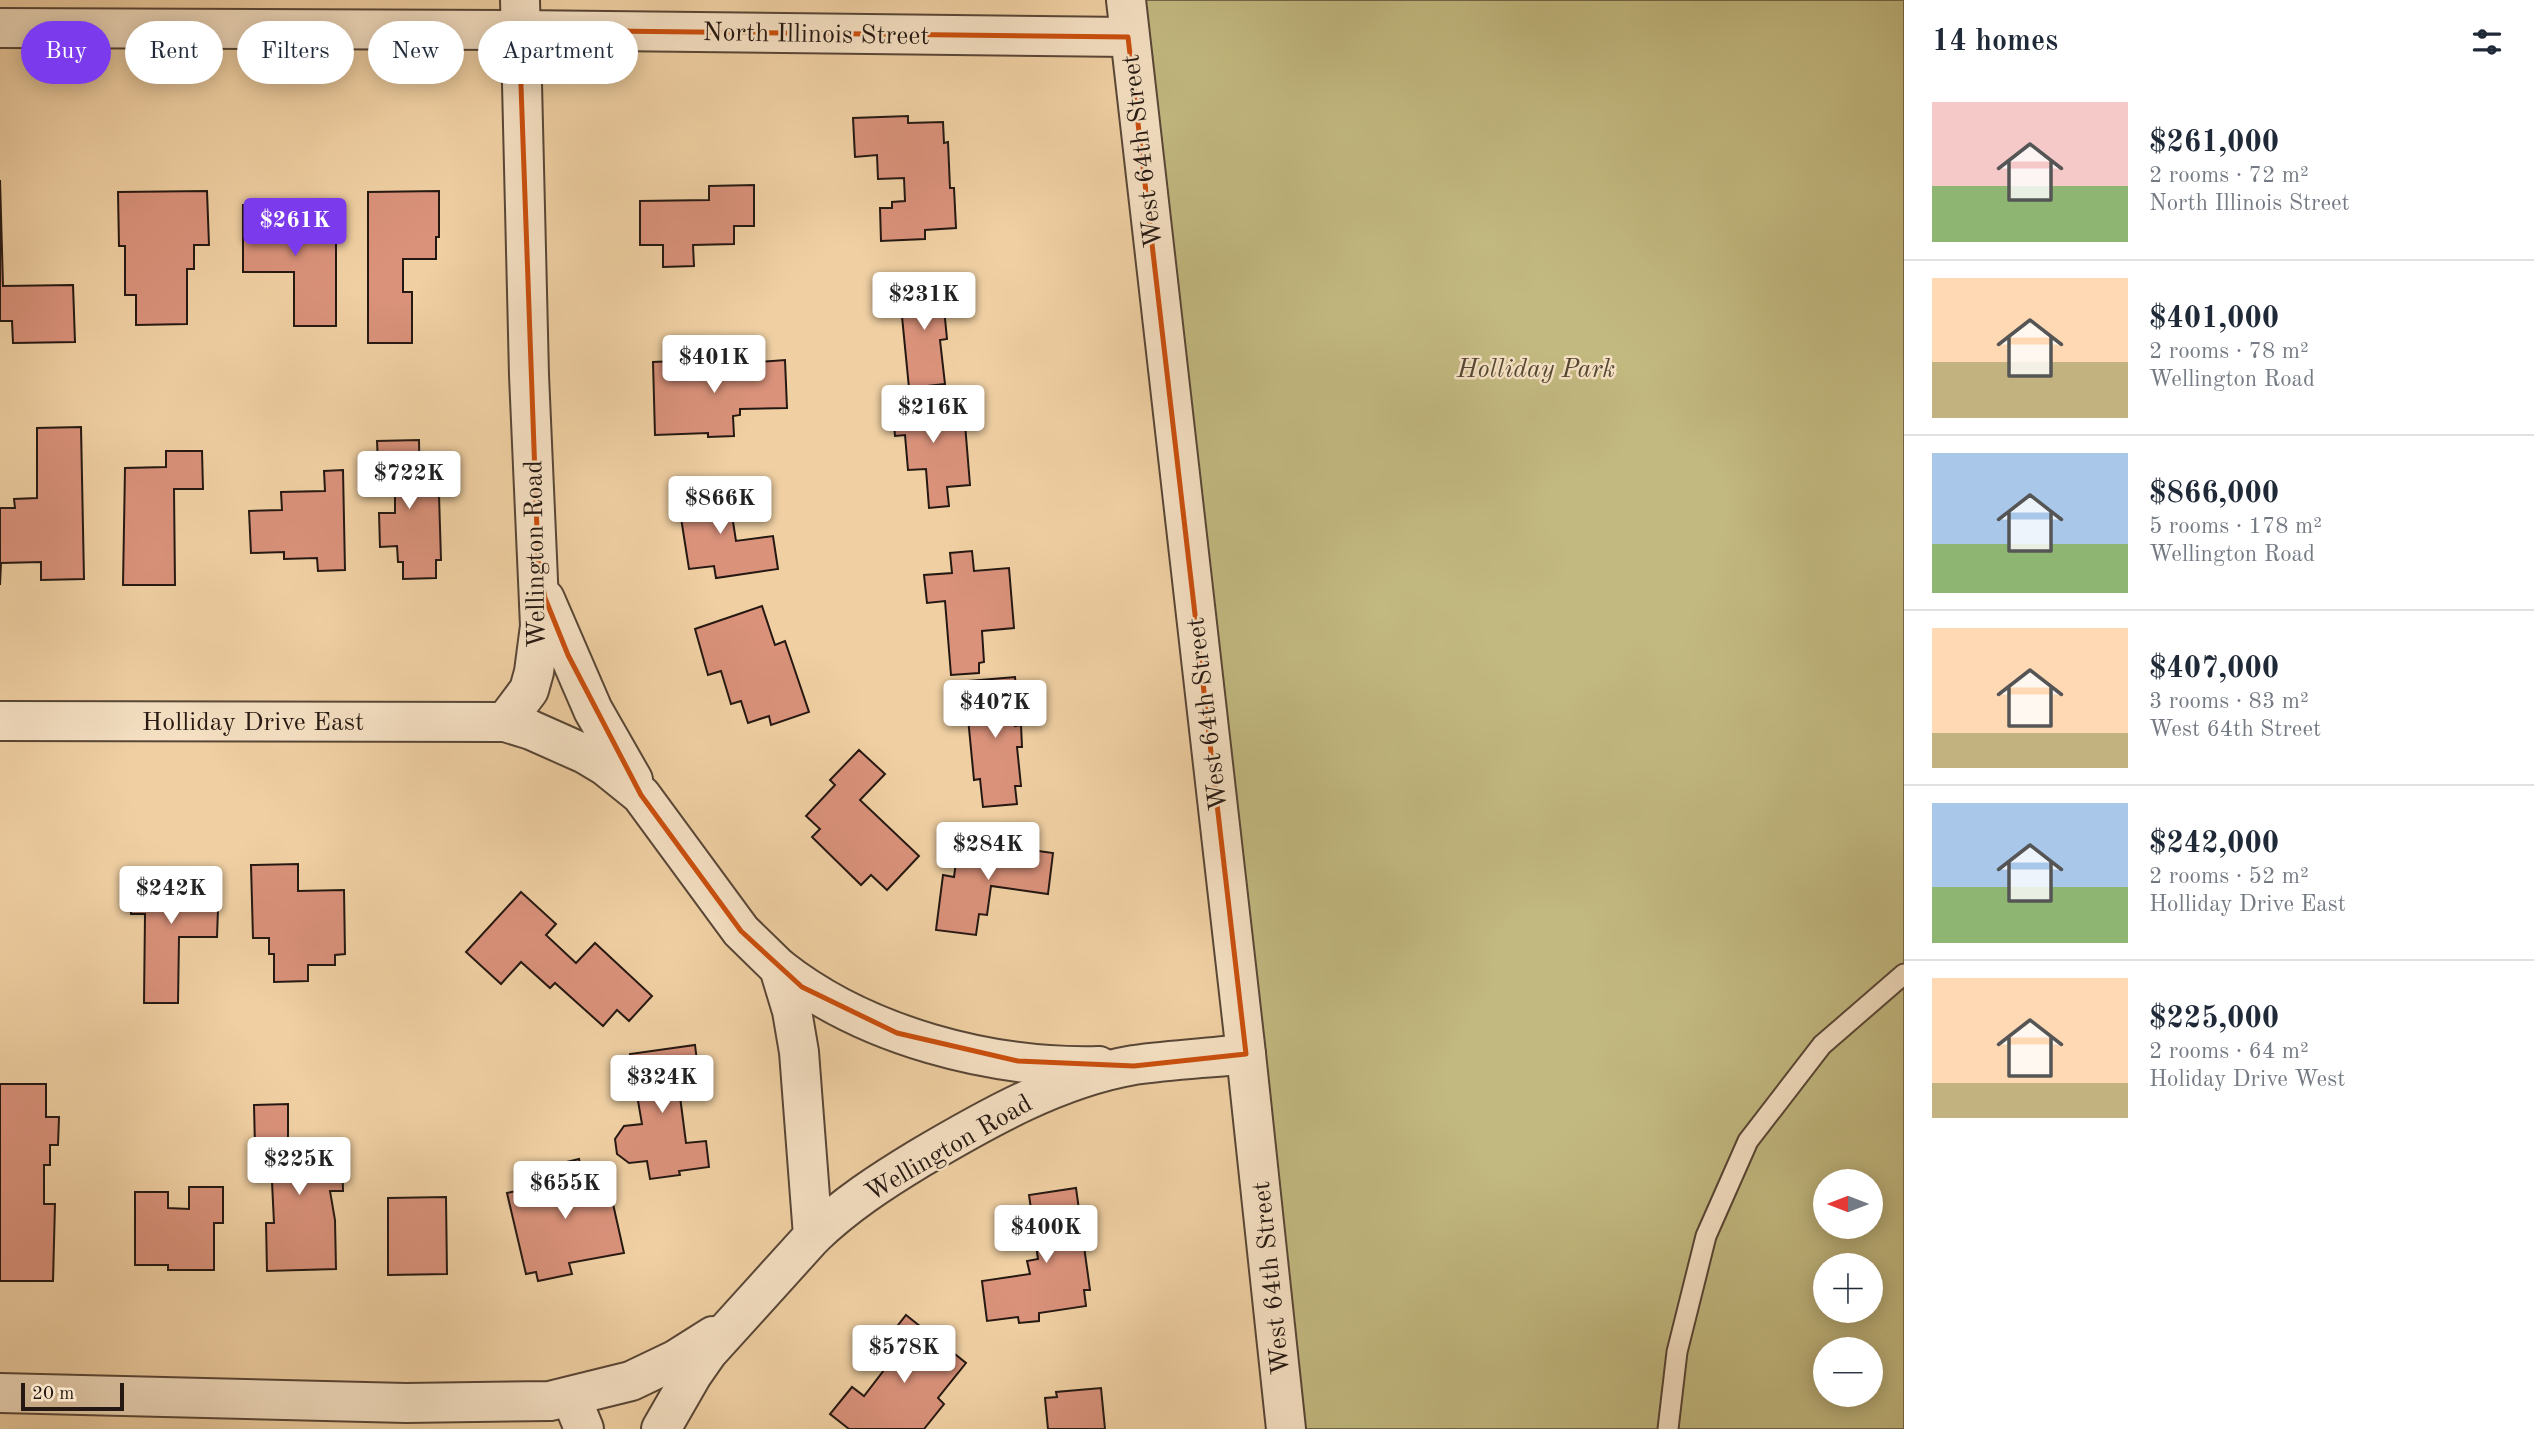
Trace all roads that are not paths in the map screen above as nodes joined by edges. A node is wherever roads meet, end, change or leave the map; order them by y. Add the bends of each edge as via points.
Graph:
1 (520, 15) edge
2 (1127, 18) edge
3 (0, 28) edge
4 (538, 559) junction
5 (0, 721) edge
6 (505, 722) junction
7 (642, 795) junction
8 (779, 968) junction
9 (1904, 974) edge
10 (1246, 1055) junction
11 (1134, 1066) junction
12 (813, 1236) junction
13 (737, 1318) junction
14 (0, 1393) edge
15 (578, 1413) edge
16 (661, 1429) edge
17 (1286, 1429) edge
18 (1668, 1429) edge

1 - 2 street, North Illinois Street
1 - 3 street, North Illinois Street
1 - 4 street, Wellington Road
2 - 10 street, West 64th Street
4 - 6 street, Wellington Road via 540,626 534,672 529,690
4 - 7 street via 545,598 568,655 603,730
5 - 6 street, Holliday Drive East
6 - 7 street, Wellington Road via 585,754
7 - 8 street, Wellington Road via 741,931
8 - 11 street, Wellington Road via 851,1014 940,1046 1072,1067
8 - 12 street, Wellington Road via 799,1052
9 - 18 lane via 1822,1045 1748,1141 1706,1236 1677,1352
10 - 11 street, Wellington Road
10 - 17 street, West 64th Street
11 - 12 street, Wellington Road via 1077,1080 952,1139 857,1199
12 - 13 street, Wellington Road
13 - 15 street via 695,1348
13 - 16 street, Wellington Road via 692,1375
14 - 15 street via 530,1403

